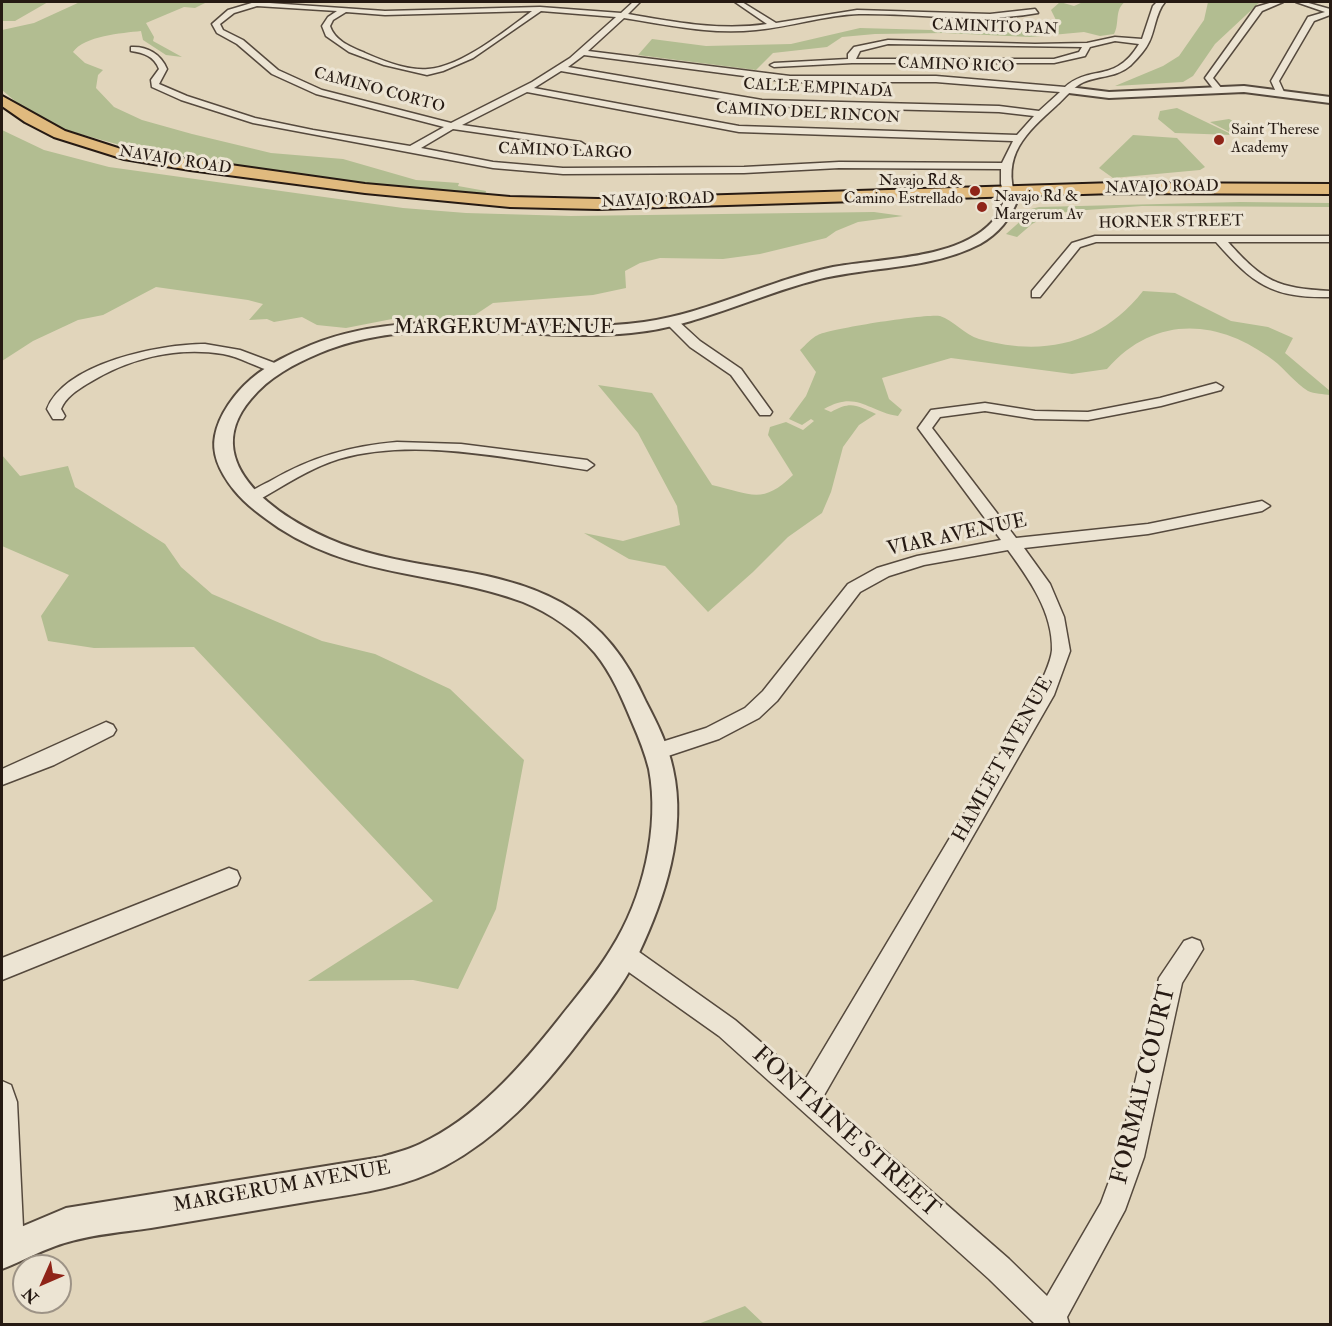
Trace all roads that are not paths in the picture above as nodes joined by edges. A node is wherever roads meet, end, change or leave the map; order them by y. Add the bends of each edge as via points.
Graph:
1 (548, 2) edge
2 (637, 2) edge
3 (738, 2) edge
4 (1161, 2) edge
5 (1279, 2) edge
6 (1299, 2) edge
7 (539, 9) junction
8 (343, 10) junction
9 (1035, 11) dead end
10 (1330, 12) edge
11 (621, 15) junction
12 (776, 26) junction
13 (1146, 42) junction
14 (1087, 45) junction
15 (134, 49) dead end
16 (581, 52) junction
17 (852, 62) junction
18 (774, 65) dead end
19 (560, 68) junction
20 (1218, 88) junction
21 (526, 89) junction
22 (1069, 90) junction
23 (1280, 92) junction
24 (2, 100) edge
25 (1330, 100) edge
26 (2, 113) edge
27 (1041, 114) junction
28 (452, 126) junction
29 (1019, 138) junction
30 (412, 149) junction
31 (587, 150) dead end
32 (1006, 166) junction
33 (1330, 189) edge
34 (1136, 192) junction
35 (1009, 195) junction
36 (1330, 197) edge
37 (1219, 239) junction
38 (1330, 239) edge
39 (1036, 294) dead end
40 (1330, 294) edge
41 (672, 322) junction
42 (275, 368) junction
43 (1216, 387) dead end
44 (765, 412) dead end
45 (58, 416) dead end
46 (587, 465) dead end
47 (252, 498) junction
48 (1262, 506) dead end
49 (1011, 544) junction
50 (106, 730) dead end
51 (657, 752) junction
52 (2, 777) edge
53 (229, 878) dead end
54 (1192, 949) dead end
55 (624, 955) junction
56 (2, 969) edge
57 (2, 1094) edge
58 (808, 1099) junction
59 (5, 1250) edge
60 (1053, 1322) edge

1 - 7 street
2 - 11 street
3 - 12 street
4 - 13 street
5 - 20 street via 1259,9 1209,78
6 - 10 street
7 - 8 street via 416,16
7 - 8 street via 465,58 424,72 362,55 336,42 326,25
7 - 11 street
8 - 28 street, CAMINO CORTO via 264,3 244,5 220,18 216,27 287,79 353,103
9 - 12 street via 990,16 856,12
10 - 23 street via 1311,19 1275,81
11 - 12 street via 689,27
11 - 16 street
13 - 14 street, CAMINITO PAN via 1115,39
13 - 22 street via 1114,73 1087,79
14 - 17 street via 1082,54 1068,60
14 - 17 street, CAMINITO PAN via 888,42 857,49
15 - 30 street, CAMINO LARGO via 147,51 160,60 163,69 154,80 155,85 184,98 283,127
16 - 19 street
16 - 22 street, CAMINO RICO via 778,78 947,80
17 - 18 street
19 - 21 street
19 - 27 street, CALLE EMPINADA via 762,104 999,109
20 - 22 street, CAMINO RICO via 1109,95
20 - 23 street, CAMINO RICO
21 - 28 street
21 - 29 street, CAMINO DEL RINCON via 739,129
22 - 27 street
23 - 25 street, CAMINO RICO
24 - 35 main road, NAVAJO ROAD via 47,131 116,153 459,200 550,204
26 - 35 main road, NAVAJO ROAD via 37,135 108,158 455,206 545,210
27 - 29 street
28 - 30 street
28 - 31 street, CAMINO CORTO via 581,145
29 - 32 street
30 - 32 street, CAMINO LARGO via 493,165 563,171
32 - 35 street
33 - 34 main road, NAVAJO ROAD
34 - 35 main road, NAVAJO ROAD
34 - 36 main road, NAVAJO ROAD
35 - 41 street, MARGERUM AVENUE via 1007,213 996,228 968,245 816,275
37 - 38 street, HORNER STREET
37 - 39 street, HORNER STREET via 1095,240 1076,246
37 - 40 street via 1248,272 1273,287 1299,294
41 - 42 street, MARGERUM AVENUE via 598,330 395,328 346,336
41 - 44 street via 695,344 736,372
42 - 45 street via 220,350 173,349 118,362 92,375 57,399 54,409
42 - 47 street, MARGERUM AVENUE via 254,384 233,411 225,431 226,463
43 - 49 street, HAMLET AVENUE via 1088,416 1035,415 985,407 936,413 925,429
46 - 47 street via 428,447 381,446 337,456 299,471
47 - 51 street, MARGERUM AVENUE via 298,533 335,551 501,588 562,612 602,645 625,679
48 - 49 street, VIAR AVENUE via 1148,529
49 - 51 street, VIAR AVENUE via 923,560 883,572 854,588 770,696 752,713 712,734
49 - 58 street, HAMLET AVENUE via 1042,584 1055,617 1061,651 1045,695
50 - 52 street
51 - 55 street, MARGERUM AVENUE via 664,797 662,846 650,896
53 - 56 street
54 - 60 street, FORMAL COURT via 1171,978 1131,1157 1112,1210
55 - 58 street, FONTAINE STREET via 727,1029
55 - 59 street, MARGERUM AVENUE via 537,1072 478,1128 425,1159 382,1173 66,1225
57 - 59 street
58 - 60 street, FONTAINE STREET

